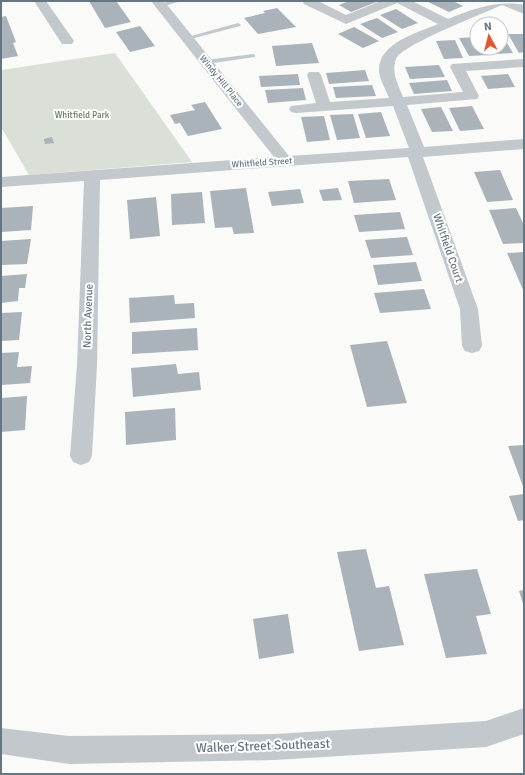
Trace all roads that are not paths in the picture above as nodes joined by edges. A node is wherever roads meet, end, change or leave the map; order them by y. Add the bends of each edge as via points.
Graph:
1 (40, 1) edge
2 (178, 1) edge
3 (308, 1) edge
4 (392, 1) edge
5 (402, 1) edge
6 (503, 1) edge
7 (159, 3) edge
8 (524, 10) edge
9 (448, 24) junction
10 (238, 25) dead end
11 (187, 38) junction
12 (67, 41) dead end
13 (253, 56) dead end
14 (206, 62) junction
15 (524, 63) edge
16 (314, 75) dead end
17 (398, 102) junction
18 (324, 107) junction
19 (296, 109) dead end
20 (524, 144) edge
21 (417, 153) junction
22 (286, 161) junction
23 (92, 176) junction
24 (1, 182) edge
25 (472, 346) dead end
26 (80, 456) dead end
27 (523, 725) edge
28 (1, 741) edge

1 - 12 street
2 - 7 lane
3 - 4 street via 346,20
5 - 9 street
6 - 8 street
6 - 9 street, Whitfield Court
7 - 11 street, Windy Hill Place
9 - 17 street, Whitfield Court via 407,42 389,58 386,72
10 - 11 lane
11 - 14 street, Windy Hill Place
13 - 14 lane
14 - 22 street, Windy Hill Place
15 - 17 street via 457,67 472,96
16 - 18 street
17 - 18 street
17 - 21 street, Whitfield Court
18 - 19 street
20 - 21 street, Whitfield Street
21 - 22 street, Whitfield Street
21 - 25 street, Whitfield Court via 469,309
22 - 23 street, Whitfield Street
23 - 24 street, Whitfield Street
23 - 26 street, North Avenue via 87,366
27 - 28 street, Walker Street Southeast via 486,734 275,747 69,750

